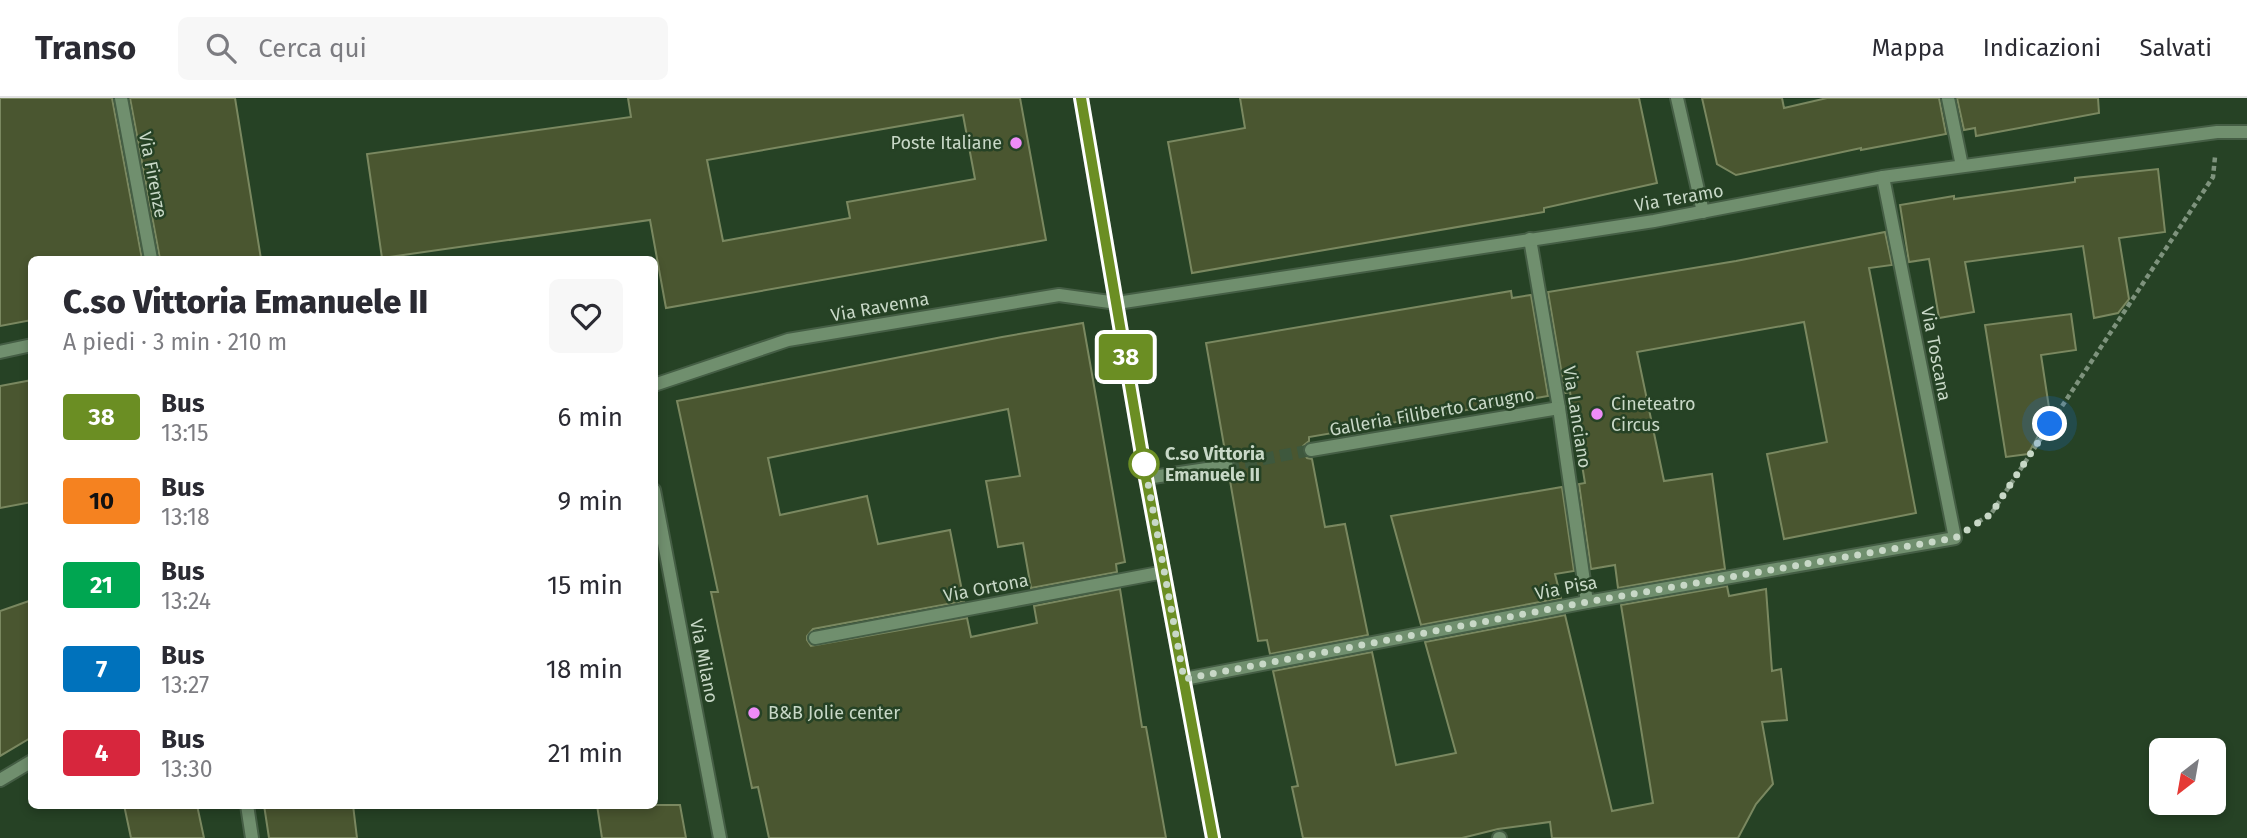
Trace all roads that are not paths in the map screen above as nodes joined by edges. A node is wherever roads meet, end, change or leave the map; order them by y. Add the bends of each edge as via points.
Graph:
1 (121, 98) edge
2 (1081, 98) edge
3 (1677, 98) edge
4 (1948, 98) edge
5 (2247, 132) edge
6 (1962, 166) junction
7 (1882, 177) junction
8 (1703, 212) junction
9 (1530, 239) junction
10 (149, 256) edge
11 (1117, 303) junction
12 (28, 346) edge
13 (0, 352) edge
14 (658, 384) edge
15 (1559, 408) junction
16 (1311, 450) tunnel mouth
17 (1227, 466) tunnel mouth
18 (1146, 478) junction
19 (658, 512) edge
20 (1955, 538) joint
21 (1164, 572) junction
22 (1587, 602) junction
23 (815, 638) dead end
24 (1184, 679) junction
25 (28, 763) edge
26 (0, 780) edge
27 (248, 809) edge
28 (252, 838) edge
29 (720, 838) edge
30 (1213, 838) edge

1 - 10 street, Via Firenze
2 - 11 street
3 - 8 street
4 - 6 street
5 - 6 street, Via Teramo via 2217,132
6 - 7 street, Via Teramo
7 - 8 street, Via Teramo
7 - 20 street, Via Toscana
8 - 9 street, Via Teramo
9 - 11 street, Via Teramo
9 - 15 street, Via Lanciano
11 - 14 street, Via Ravenna via 1059,295 788,340
11 - 18 street
12 - 13 street
15 - 16 street, Galleria Filiberto Carugno
15 - 22 street, Via Lanciano
17 - 18 street
18 - 21 street
19 - 29 street, Via Milano
20 - 22 street, Via Pisa
21 - 23 street, Via Ortona
21 - 24 street
22 - 24 street, Via Pisa
24 - 30 street
25 - 26 street
27 - 28 street

